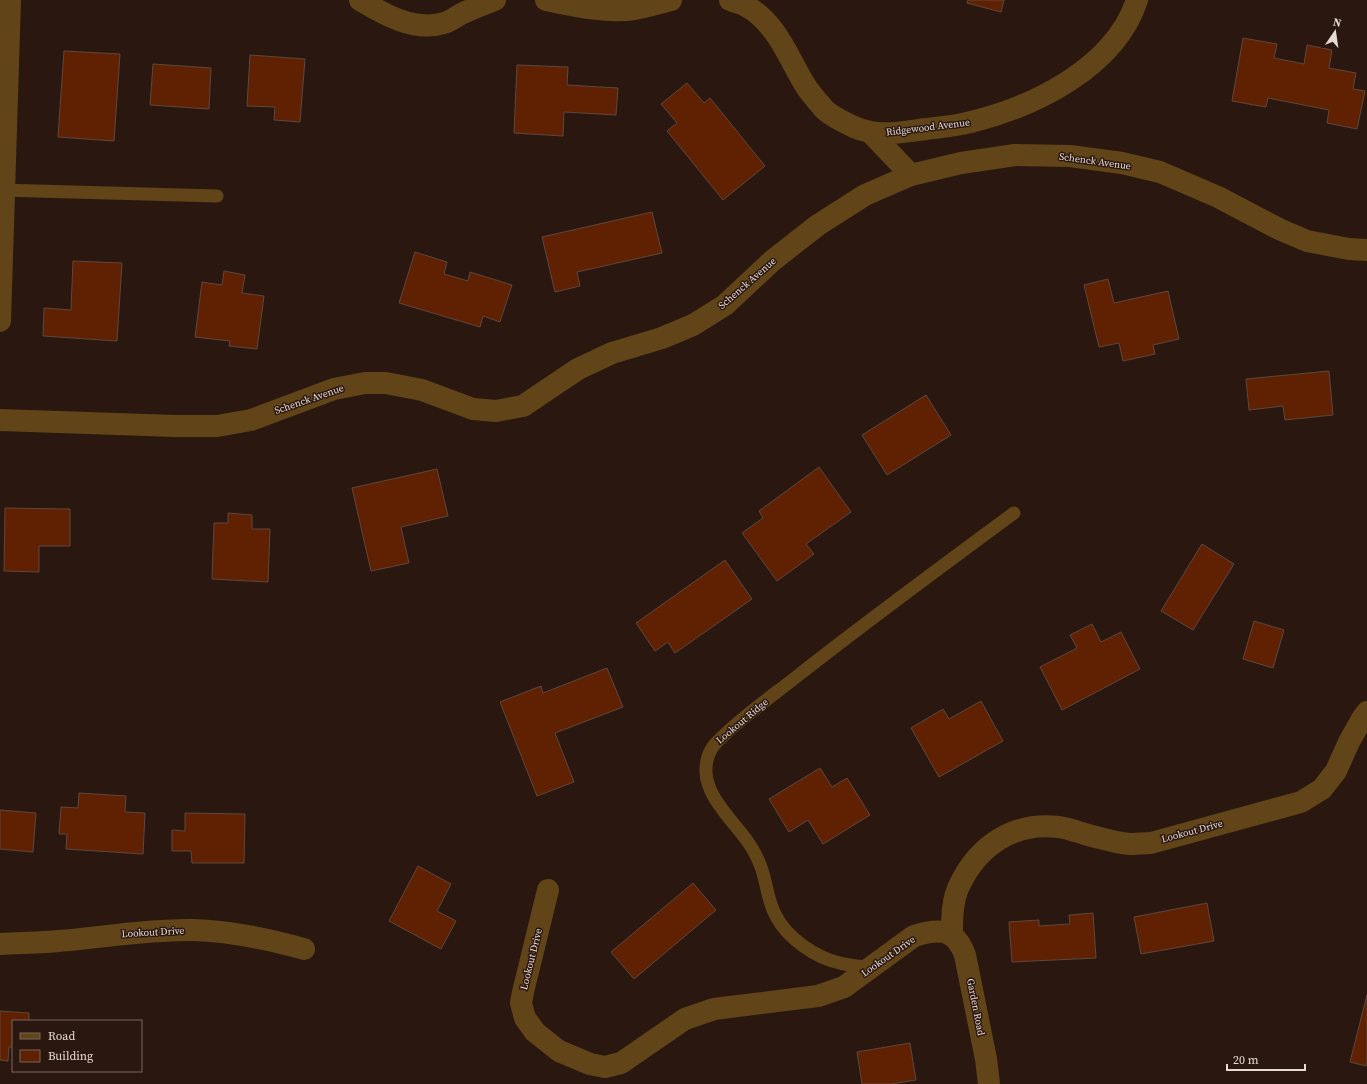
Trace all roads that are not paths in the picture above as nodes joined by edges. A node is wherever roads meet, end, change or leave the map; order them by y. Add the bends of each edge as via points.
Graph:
1 (10, 0) edge
2 (360, 0) edge
3 (495, 0) edge
4 (546, 0) edge
5 (671, 0) edge
6 (730, 0) edge
7 (1137, 0) edge
8 (871, 133) junction
9 (911, 175) junction
10 (2, 190) edge
11 (218, 196) dead end
12 (1367, 250) edge
13 (0, 321) edge
14 (0, 420) edge
15 (1014, 513) dead end
16 (1367, 712) edge
17 (548, 890) dead end
18 (952, 935) junction
19 (0, 944) edge
20 (304, 949) dead end
21 (871, 968) junction
22 (989, 1084) edge

1 - 10 street
2 - 3 street via 402,22 424,25 444,23
4 - 5 street via 604,10 635,9
6 - 8 street, Ridgewood Avenue via 761,16 778,35 806,86 825,110 846,123
7 - 8 street, Ridgewood Avenue via 1133,14 1124,29 1104,53 1076,77 1042,96 999,115 970,123 890,134
8 - 9 street
9 - 12 street, Schenck Avenue via 961,163 1015,156 1070,156 1122,163 1168,175 1307,241
9 - 14 street, Schenck Avenue via 865,195 818,225 772,261 725,305 693,325 662,338 612,353 584,366 523,406 496,411 473,409 422,390 386,383 365,383 334,389 251,420 217,426
10 - 11 lane
10 - 13 street
15 - 21 lane, Lookout Ridge via 741,720 714,746 708,757 706,776 712,793 750,844 761,867 767,894 776,916 790,936 813,953 839,963
16 - 18 street, Lookout Drive via 1348,742 1336,771 1322,789 1302,802 1151,843 1130,844 1060,827 1040,826 1015,831 997,840 977,856 959,884 955,897
17 - 21 street, Lookout Drive via 522,992 525,1018 536,1032 559,1051 590,1064 605,1067 621,1063 685,1020 714,1008 818,996 844,987
18 - 21 street, Lookout Drive via 945,932 927,932 914,936
18 - 22 street, Garden Road via 962,946 965,955
19 - 20 street, Lookout Drive via 46,942 149,931 194,930 248,935

